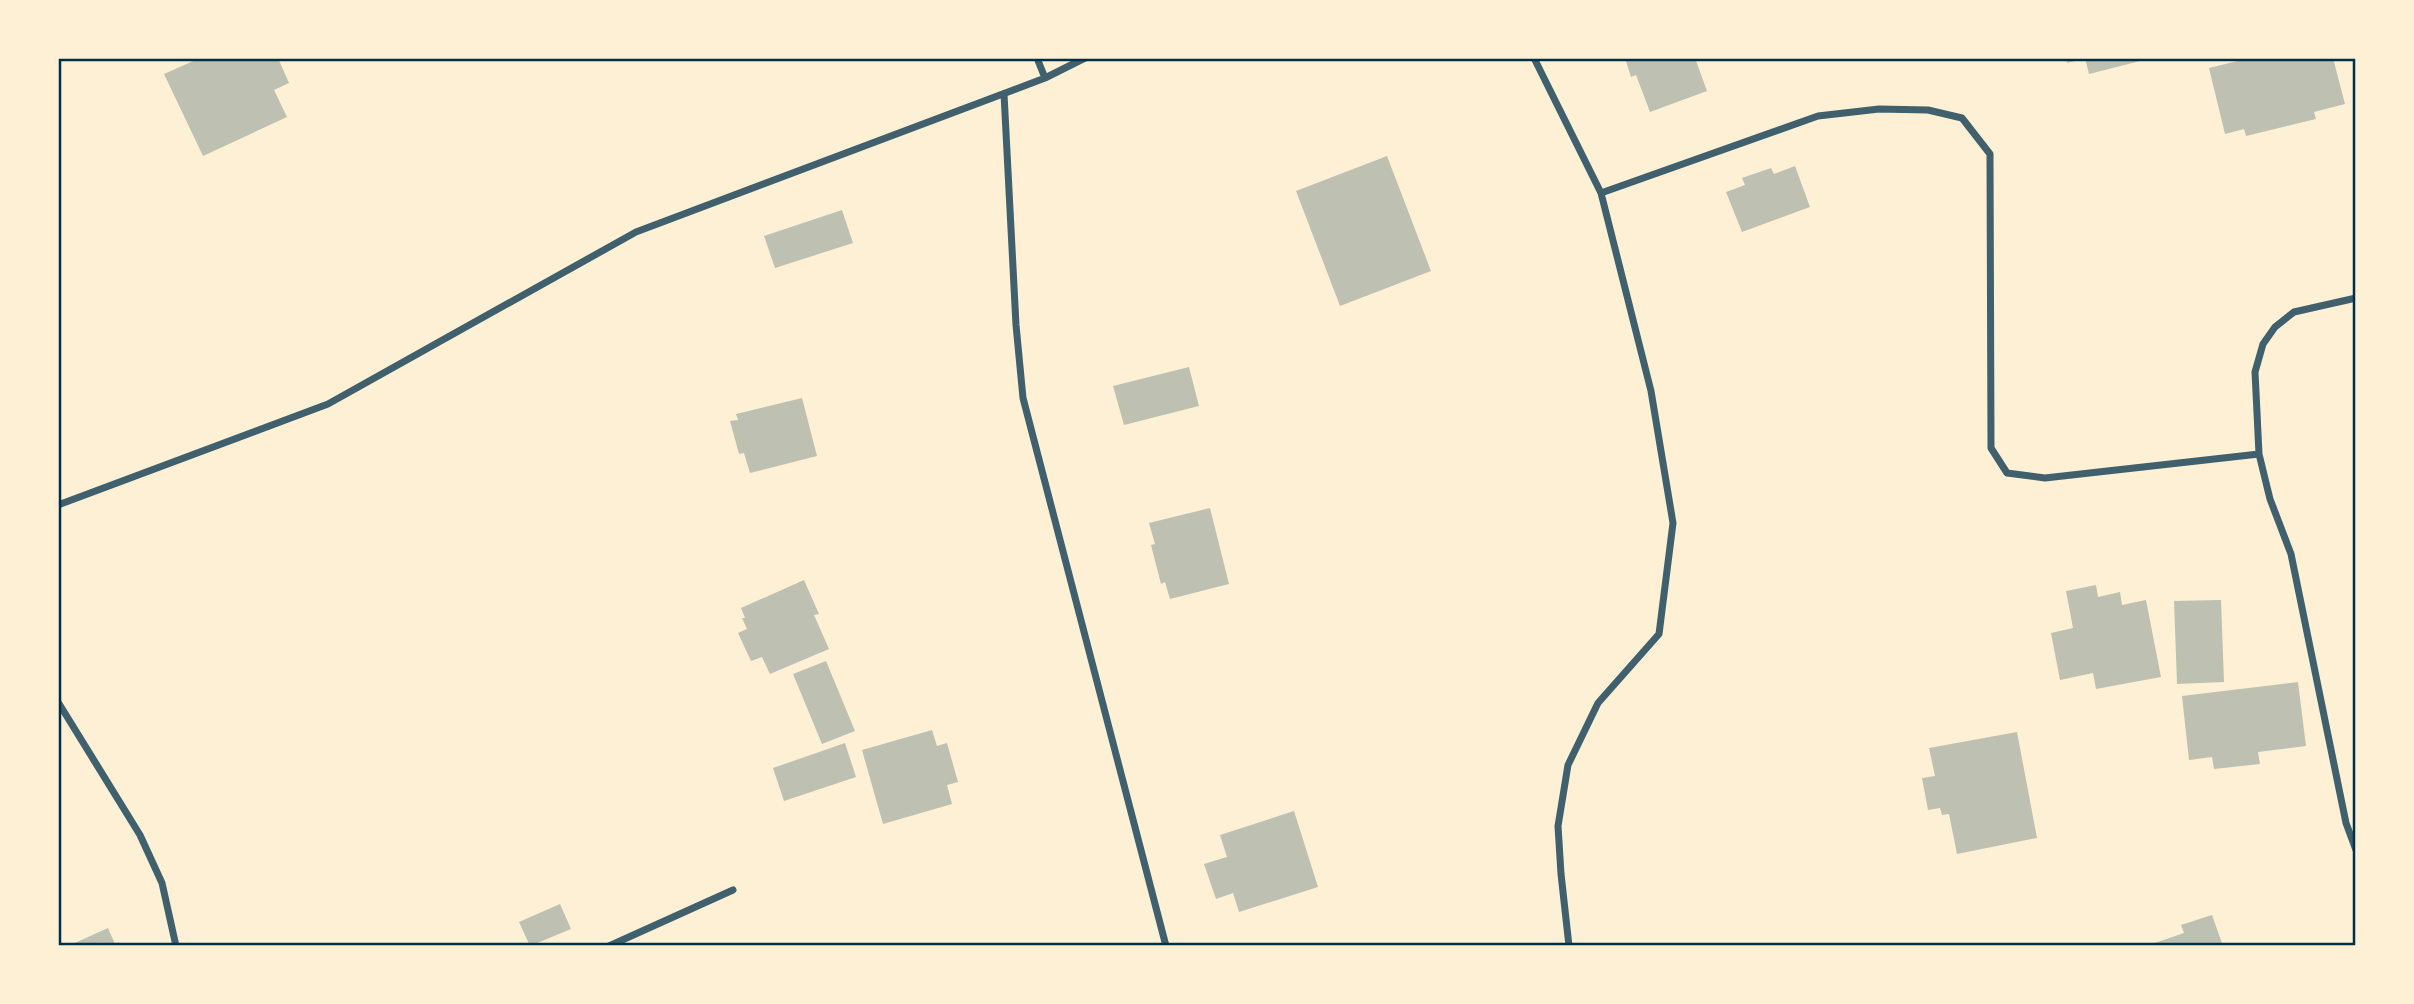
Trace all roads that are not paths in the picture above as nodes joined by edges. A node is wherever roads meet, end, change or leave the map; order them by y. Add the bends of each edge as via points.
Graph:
1 (1037, 58) edge
2 (1084, 58) edge
3 (1534, 58) edge
4 (1045, 78) junction
5 (1004, 94) junction
6 (1601, 193) junction
7 (2356, 298) edge
8 (2259, 454) junction
9 (58, 505) edge
10 (58, 702) edge
11 (2356, 850) edge
12 (733, 890) dead end
13 (176, 946) edge
14 (609, 946) edge
15 (1166, 946) edge
16 (1569, 946) edge

1 - 4 street
2 - 4 street
3 - 6 street
4 - 5 street
5 - 9 street via 636,233 328,404
5 - 15 street via 1023,398
6 - 8 street via 1818,116 1879,108 1928,110 1962,118 1990,154 1991,448 2007,473 2045,478
6 - 16 street via 1651,391 1673,523 1659,634 1598,703 1568,765 1558,826
7 - 8 street via 2294,312 2263,344 2255,372
8 - 11 street via 2291,554 2346,822
10 - 13 street via 140,835 162,883
12 - 14 street

